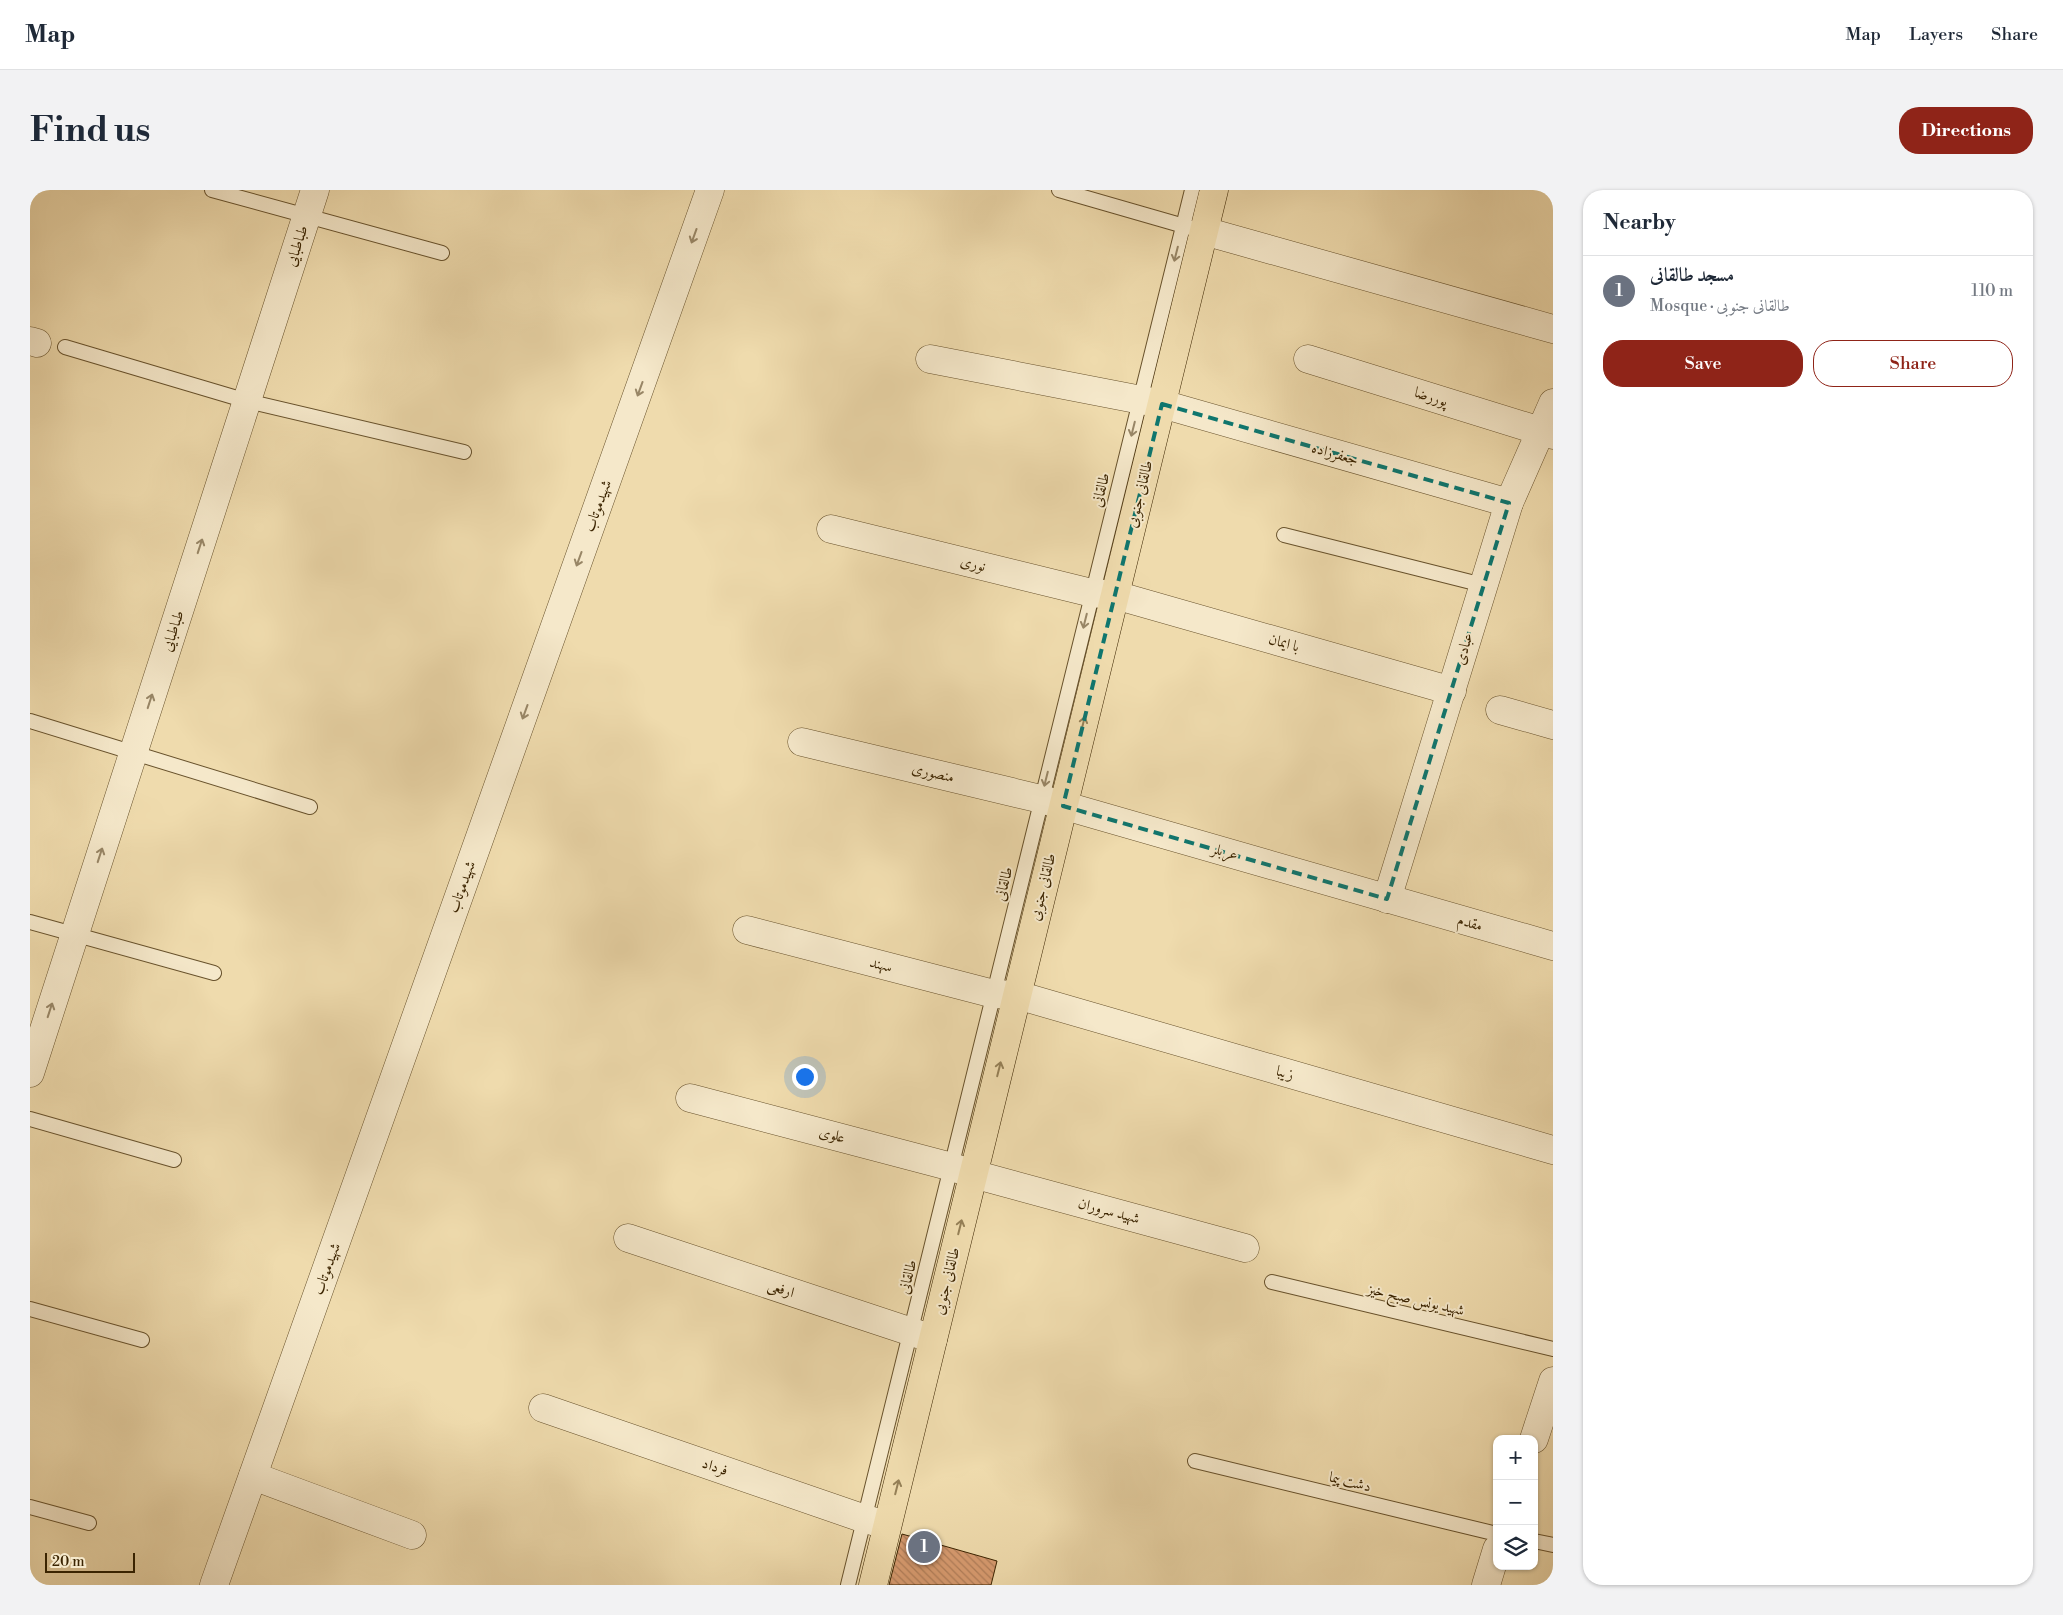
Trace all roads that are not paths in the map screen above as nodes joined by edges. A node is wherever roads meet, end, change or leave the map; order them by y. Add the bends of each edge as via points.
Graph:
1 (212, 190) edge
2 (315, 190) edge
3 (710, 190) edge
4 (1059, 190) edge
5 (1192, 190) edge
6 (1214, 190) edge
7 (307, 216) junction
8 (1193, 228) junction
9 (442, 253) dead end
10 (1553, 329) edge
11 (65, 347) dead end
12 (930, 359) dead end
13 (1308, 360) dead end
14 (247, 400) junction
15 (1151, 402) junction
16 (1553, 403) edge
17 (1547, 433) edge
18 (464, 452) dead end
19 (1509, 503) junction
20 (831, 529) dead end
21 (1284, 535) dead end
22 (1483, 585) junction
23 (1104, 594) junction
24 (1452, 691) junction
25 (1500, 710) dead end
26 (30, 721) edge
27 (1553, 725) edge
28 (802, 742) dead end
29 (133, 753) junction
30 (1052, 802) junction
31 (310, 807) dead end
32 (1387, 899) junction
33 (30, 922) edge
34 (747, 930) dead end
35 (75, 934) junction
36 (1553, 946) edge
37 (214, 973) dead end
38 (1006, 994) junction
39 (30, 1073) edge
40 (690, 1098) dead end
41 (30, 1119) edge
42 (1553, 1150) edge
43 (174, 1160) dead end
44 (963, 1170) junction
45 (628, 1238) dead end
46 (1245, 1248) dead end
47 (1272, 1282) dead end
48 (30, 1309) edge
49 (922, 1335) junction
50 (142, 1340) dead end
51 (1553, 1349) edge
52 (1553, 1381) edge
53 (543, 1408) dead end
54 (1535, 1435) edge
55 (1195, 1461) dead end
56 (253, 1476) junction
57 (30, 1507) edge
58 (876, 1522) junction
59 (89, 1523) dead end
60 (1493, 1533) edge
61 (412, 1535) dead end
62 (1538, 1542) edge
63 (1553, 1545) edge
64 (1493, 1563) edge
65 (214, 1585) edge
66 (848, 1585) edge
67 (873, 1585) edge
68 (1486, 1585) edge

1 - 7 lane
2 - 7 street, طباطبایی
3 -> 56 street, شهیدموتاب
4 - 8 lane
5 - 8 lane
6 - 8 main road, طالقانی جنوبی
7 - 9 lane
7 - 14 street, طباطبایی
8 - 10 street
8 - 15 main road, طالقانی جنوبی
11 - 14 lane
12 - 15 street, جعفرزاده
13 - 17 street, پوررضا
14 - 18 lane
29 -> 14 street, طباطبایی
15 - 19 street, جعفرزاده
15 - 23 main road, طالقانی جنوبی
16 - 17 street, عبادی
17 - 19 street, عبادی
19 - 22 street, عبادی
20 - 23 street, نوری
21 - 22 lane
22 - 24 street, عبادی
23 - 24 street, با ایمان
23 - 30 main road, طالقانی جنوبی
24 - 32 street, عبادی
25 - 27 street
26 - 29 lane
28 - 30 street, منصوری
29 - 31 lane
35 -> 29 street, طباطبایی
30 - 32 street, عربلر
30 - 38 main road, طالقانی جنوبی
32 - 36 street, مقدم
33 - 35 lane
34 - 38 street, سهند
35 - 37 lane
39 -> 35 street, طباطبایی
38 - 42 street, زیبا
38 - 44 main road, طالقانی جنوبی
40 - 44 street, علوی
41 - 43 lane
44 - 46 street, شهید سروران
44 - 49 main road, طالقانی جنوبی
45 - 49 street, ارفعی
47 - 51 lane, شهید یونس صبح خیز
48 - 50 lane
49 - 58 main road, طالقانی جنوبی
52 - 54 street
53 - 58 street, فرداد
55 - 60 lane, دشت پیما
56 - 61 street
56 - 65 street, شهیدموتاب
57 - 59 lane
58 - 66 lane
58 - 67 main road, طالقانی جنوبی
62 - 63 lane
64 - 68 street

